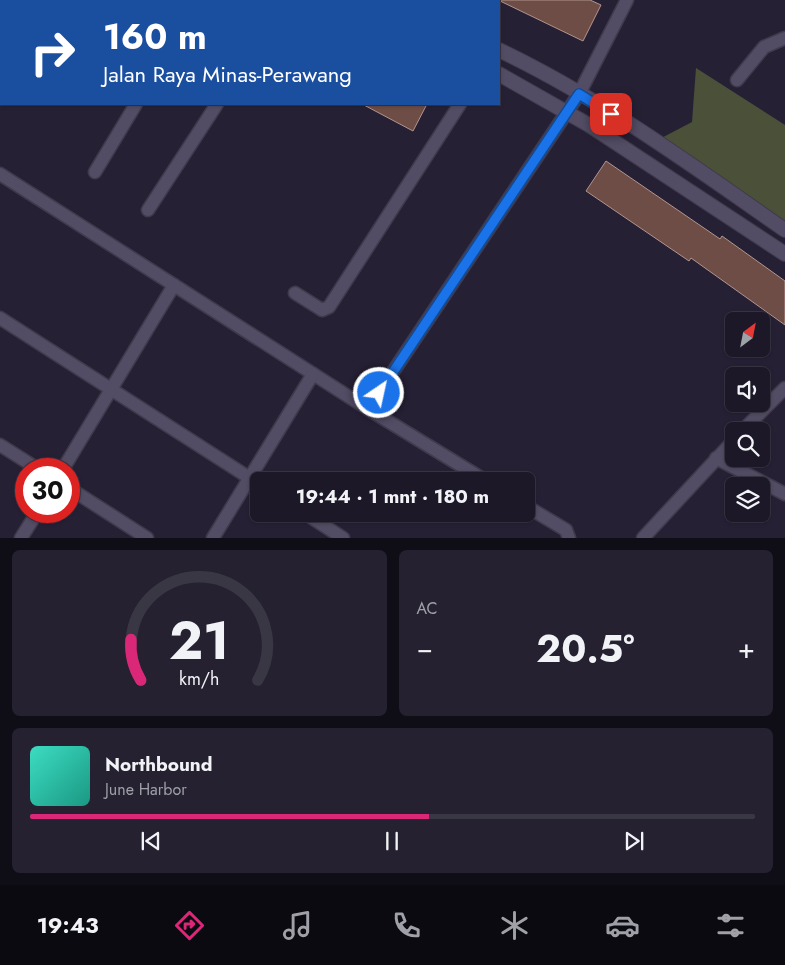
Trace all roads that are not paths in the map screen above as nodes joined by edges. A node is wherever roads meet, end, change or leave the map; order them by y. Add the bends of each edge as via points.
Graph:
1 (628, 0) edge
2 (785, 38) edge
3 (500, 51) edge
4 (500, 75) edge
5 (737, 80) dead end
6 (579, 94) junction
7 (135, 105) edge
8 (216, 105) edge
9 (459, 105) edge
10 (567, 112) junction
11 (94, 172) dead end
12 (0, 174) edge
13 (148, 210) dead end
14 (785, 230) edge
15 (785, 254) edge
16 (174, 285) junction
17 (295, 293) dead end
18 (0, 318) edge
19 (313, 374) junction
20 (785, 388) edge
21 (112, 389) junction
22 (368, 409) junction
23 (751, 422) edge
24 (0, 445) edge
25 (725, 449) edge
26 (21, 458) edge
27 (70, 458) edge
28 (716, 458) junction
29 (258, 472) edge
30 (471, 472) edge
31 (250, 477) edge
32 (250, 486) edge
33 (785, 494) edge
34 (80, 495) edge
35 (535, 511) edge
36 (318, 522) edge
37 (31, 523) edge
38 (22, 538) edge
39 (147, 538) edge
40 (213, 538) edge
41 (343, 538) edge
42 (569, 538) edge
43 (643, 538) edge

1 - 6 street
2 - 5 street via 764,47
3 - 6 main road
4 - 10 main road
6 - 10 street
6 - 14 main road via 660,143
7 - 11 street
8 - 13 street
9 - 17 street via 329,307 322,310
10 - 15 main road
10 - 22 street
12 - 16 street
16 - 19 street
16 - 21 street
18 - 21 street
19 - 22 street
19 - 29 street
20 - 23 street
21 - 27 street
21 - 31 street
22 - 30 street
24 - 26 street
25 - 28 street
28 - 33 street
28 - 43 street
32 - 40 street
34 - 39 street
35 - 42 street via 566,530
36 - 41 street
37 - 38 street

